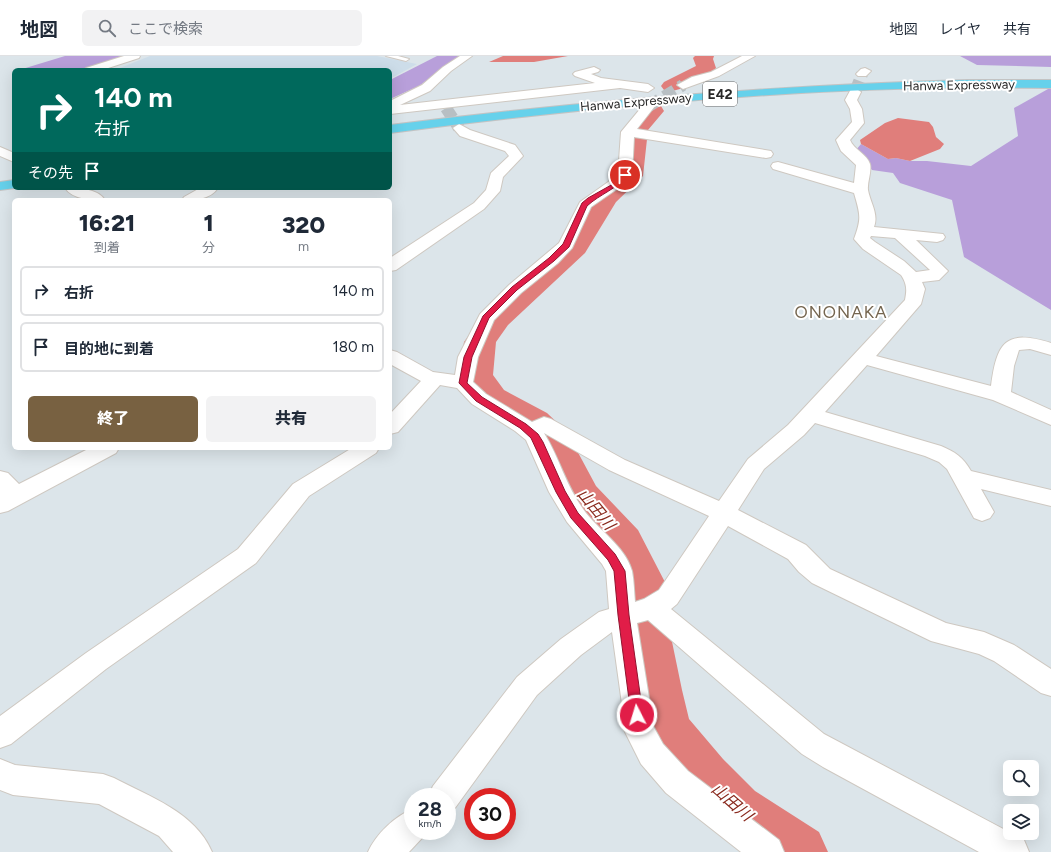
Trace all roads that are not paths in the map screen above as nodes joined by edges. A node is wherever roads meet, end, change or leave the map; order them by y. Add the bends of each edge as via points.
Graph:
1 (135, 56) edge
2 (389, 56) edge
3 (467, 56) edge
4 (750, 56) edge
5 (406, 59) dead end
6 (96, 68) edge
7 (594, 70) dead end
8 (1051, 78) edge
9 (621, 84) junction
10 (1051, 84) edge
11 (683, 86) tunnel mouth
12 (648, 88) tunnel mouth
13 (855, 92) tunnel mouth
14 (392, 104) edge
15 (649, 106) tunnel mouth
16 (392, 110) edge
17 (392, 122) edge
18 (459, 128) tunnel mouth
19 (392, 129) edge
20 (628, 132) junction
21 (0, 151) edge
22 (766, 154) dead end
23 (778, 166) dead end
24 (10, 170) edge
25 (12, 184) edge
26 (0, 186) edge
27 (79, 190) edge
28 (861, 190) junction
29 (94, 198) edge
30 (865, 231) junction
31 (900, 234) junction
32 (937, 237) dead end
33 (392, 265) edge
34 (912, 277) junction
35 (1051, 349) edge
36 (392, 357) edge
37 (863, 358) junction
38 (435, 379) junction
39 (463, 383) junction
40 (1000, 395) junction
41 (809, 414) junction
42 (1051, 418) edge
43 (392, 425) edge
44 (537, 428) junction
45 (104, 450) edge
46 (365, 450) edge
47 (963, 477) junction
48 (0, 479) edge
49 (1051, 498) edge
50 (8, 501) edge
51 (982, 512) dead end
52 (724, 513) junction
53 (652, 608) junction
54 (623, 615) junction
55 (1051, 684) edge
56 (0, 734) edge
57 (0, 774) edge
58 (451, 788) edge
59 (404, 834) edge
60 (195, 852) edge
61 (385, 852) edge
62 (767, 852) edge
63 (1012, 852) edge

1 - 6 street
2 - 5 lane
3 - 14 street via 447,69 426,88
4 - 11 street via 715,74
7 - 9 street via 579,74 594,80
8 - 17 highway, Hanwa Expressway / E42 via 908,79 748,85 622,95
9 - 12 street
9 - 16 street via 444,106
10 - 19 highway, Hanwa Expressway / E42 via 914,85 752,92 564,108
13 - 28 street via 851,100 856,109 858,123 843,140 846,148 863,165
15 - 20 street
18 - 33 street via 469,135 510,148 516,156 496,176 493,191 478,206
20 - 22 street
20 - 39 street via 625,175 585,205 566,245 515,288 486,318 468,357
21 - 24 street
23 - 28 street
25 - 26 highway
27 - 29 street
28 - 30 street via 867,210 868,223
30 - 31 street
30 - 34 street via 862,239 868,246 910,273
31 - 32 street
31 - 34 street via 940,271 933,276
34 - 37 street via 916,288 914,299 903,315
35 - 40 street via 1027,343 1016,343 1011,346 1007,354
36 - 38 street
37 - 40 street
37 - 41 street
38 - 39 street
38 - 43 street
39 - 44 street via 479,399
40 - 42 street
41 - 47 street via 933,451 956,464
41 - 52 street via 796,430 756,464
44 - 52 street
44 - 54 street via 539,442 560,492 575,516 611,557 619,571
45 - 50 street
46 - 56 street via 301,490 247,556 96,661
47 - 49 street
47 - 51 street
48 - 50 street
52 - 53 street via 668,598
52 - 55 street via 797,552 821,576 941,633 984,644 1004,653
53 - 54 street
53 - 63 street via 813,744
54 - 58 street via 608,620 527,686
54 - 62 street via 637,726 652,754 677,782
57 - 60 street via 13,780 103,790 170,825
59 - 61 street

